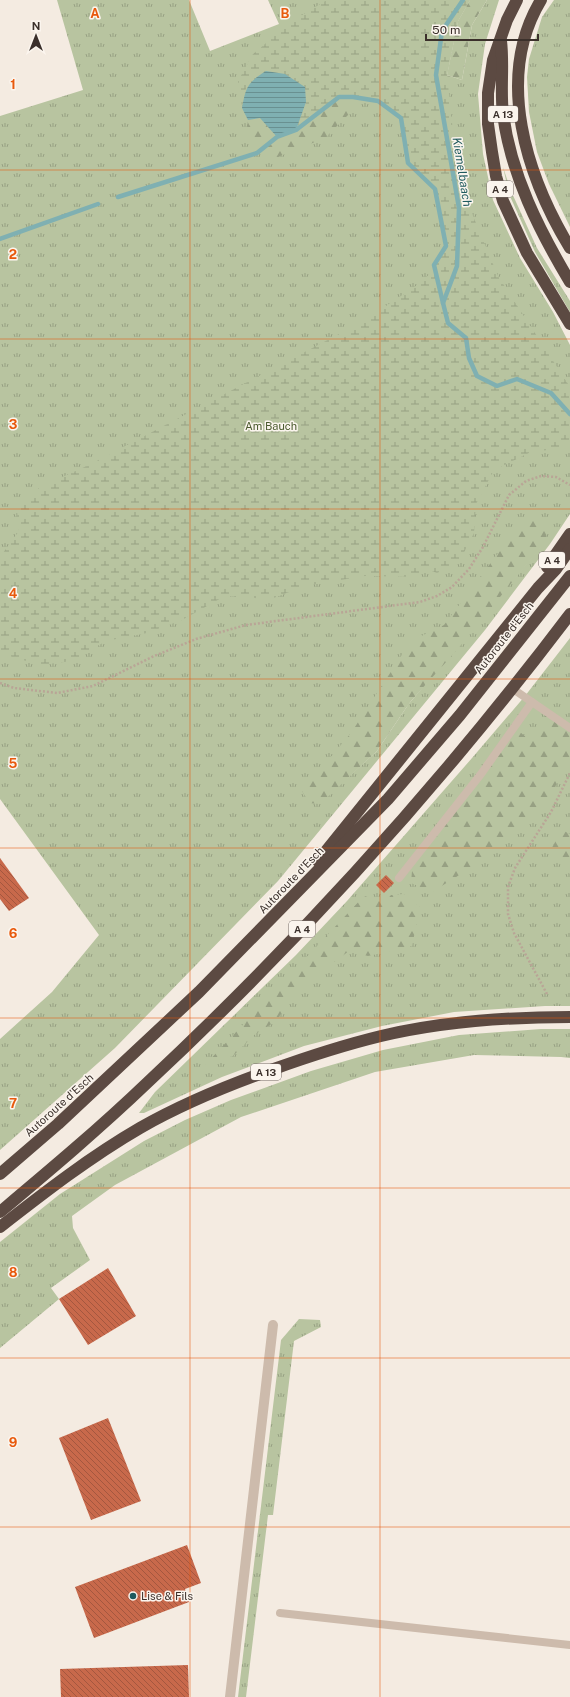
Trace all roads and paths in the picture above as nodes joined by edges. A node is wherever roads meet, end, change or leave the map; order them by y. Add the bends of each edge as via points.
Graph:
1 (517, 0) edge
2 (541, 0) edge
3 (501, 40) junction
4 (570, 248) edge
5 (570, 282) edge
6 (570, 324) edge
7 (570, 485) edge
8 (570, 534) edge
9 (570, 549) edge
10 (570, 576) edge
11 (538, 588) junction
12 (570, 614) edge
13 (0, 683) edge
14 (513, 689) junction
15 (532, 702) junction
16 (570, 728) edge
17 (570, 773) edge
18 (399, 878) dead end
19 (276, 914) junction
20 (547, 994) dead end
21 (570, 1017) edge
22 (0, 1174) edge
23 (0, 1212) edge
24 (0, 1227) edge
25 (273, 1326) dead end
26 (280, 1613) dead end
27 (570, 1645) edge
28 (230, 1697) edge

1 - 3 highway, A 4
2 - 4 highway via 533,13 520,56 520,111 527,152 559,231
3 - 5 highway, A 13 via 503,113 512,158 532,214
3 - 6 highway, A 4 via 493,60 488,93 488,124 496,176 503,200 527,253
7 - 13 path via 556,478 541,476 526,481 510,495 469,569 452,586 437,596 420,602 246,625 196,639 93,686 57,693 14,688
8 - 11 highway, A 4 via 547,566
9 - 11 highway, A 4
10 - 19 highway, Autoroute d'Esch / A 4 via 460,715 393,793
11 - 19 highway, A 4
12 - 14 highway, A 4
14 - 15 lane
14 - 23 highway, A 4 via 346,881 256,977 146,1084
15 - 16 lane
15 - 18 lane via 481,774
17 - 20 path via 551,812 515,868 508,887 508,914 514,933
19 - 22 highway, Autoroute d'Esch / A 4 via 126,1062
21 - 24 highway, A 13 via 457,1023 382,1036 308,1057 225,1087 139,1129 54,1184
25 - 28 street
26 - 27 lane

